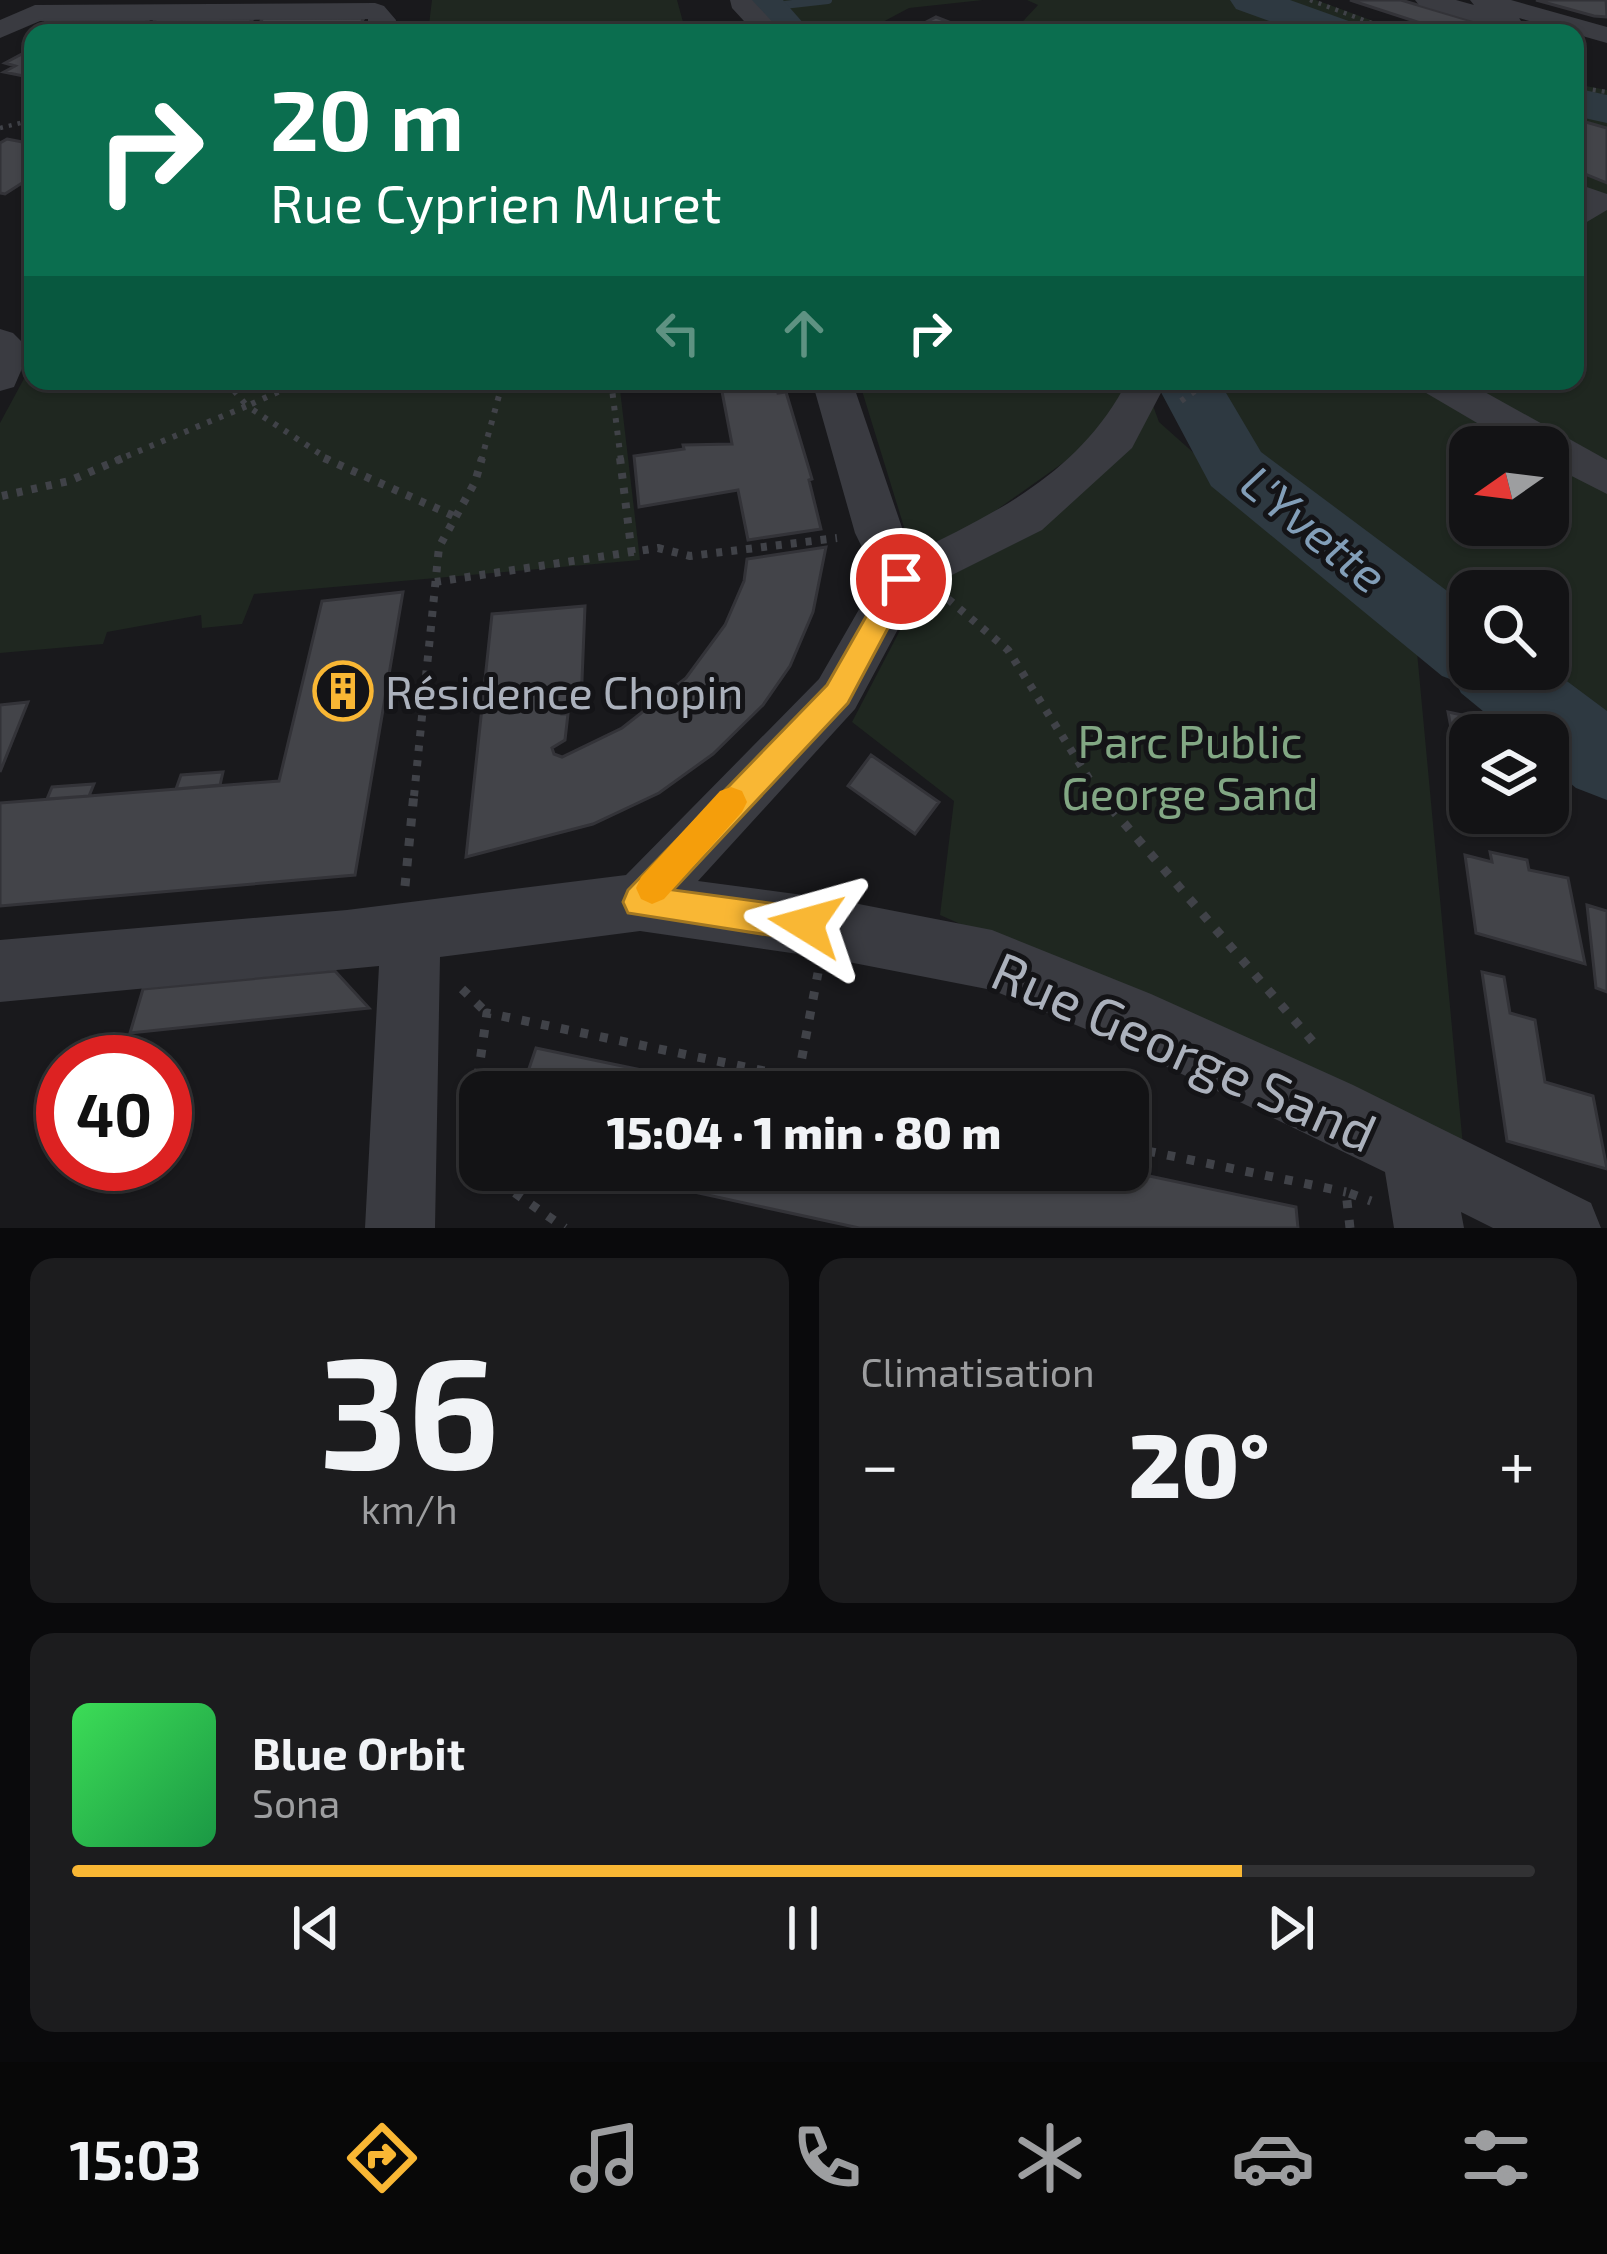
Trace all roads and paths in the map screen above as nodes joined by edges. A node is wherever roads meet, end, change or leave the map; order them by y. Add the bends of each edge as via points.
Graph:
1 (1310, 0) edge
2 (1483, 0) edge
3 (1435, 1) edge
4 (43, 7) edge
5 (382, 15) edge
6 (1374, 24) edge
7 (1530, 24) edge
8 (0, 30) edge
9 (1584, 197) edge
10 (1584, 212) edge
11 (0, 341) edge
12 (0, 378) edge
13 (234, 390) edge
14 (282, 390) edge
15 (501, 390) edge
16 (612, 390) edge
17 (835, 390) edge
18 (1142, 390) edge
19 (1195, 390) edge
20 (1451, 390) edge
21 (1187, 396) dead end
22 (247, 406) junction
23 (1607, 479) edge
24 (2, 496) edge
25 (455, 517) junction
26 (878, 532) junction
27 (632, 555) junction
28 (901, 579) junction
29 (435, 588) junction
30 (640, 902) junction
31 (833, 929) junction
32 (411, 932) junction
33 (0, 971) edge
34 (1324, 1059) dead end
35 (479, 1071) edge
36 (765, 1071) edge
37 (799, 1071) edge
38 (1149, 1151) edge
39 (1416, 1152) junction
40 (512, 1191) edge
41 (1346, 1192) dead end
42 (400, 1228) edge
43 (565, 1228) edge
44 (1429, 1228) edge
45 (1566, 1228) edge

1 - 6 path
2 - 7 street
3 - 7 street
4 - 5 street
4 - 8 street
9 - 10 street via 1597,202
11 - 12 street via 11,350
13 - 22 path
14 - 22 path
15 - 25 path via 475,482
16 - 27 path
17 - 26 street
18 - 28 street via 1117,439 1026,518
19 - 21 path
20 - 23 street
22 - 24 path via 68,481
22 - 25 path via 322,458
25 - 29 path via 439,547
26 - 27 path via 690,556 658,548
26 - 28 street
27 - 29 path
28 - 30 street via 837,694
28 - 34 path via 946,597 1008,650 1102,801
29 - 32 path via 404,900
30 - 31 street, Rue George Sand
30 - 32 street, Rue George Sand
31 - 37 path
31 - 39 street, Rue George Sand via 992,961 1129,1016
32 - 33 street, Rue George Sand
32 - 42 street
35 - 36 path via 487,1013
38 - 41 path
39 - 44 street
39 - 45 street, Rue George Sand
40 - 43 path

